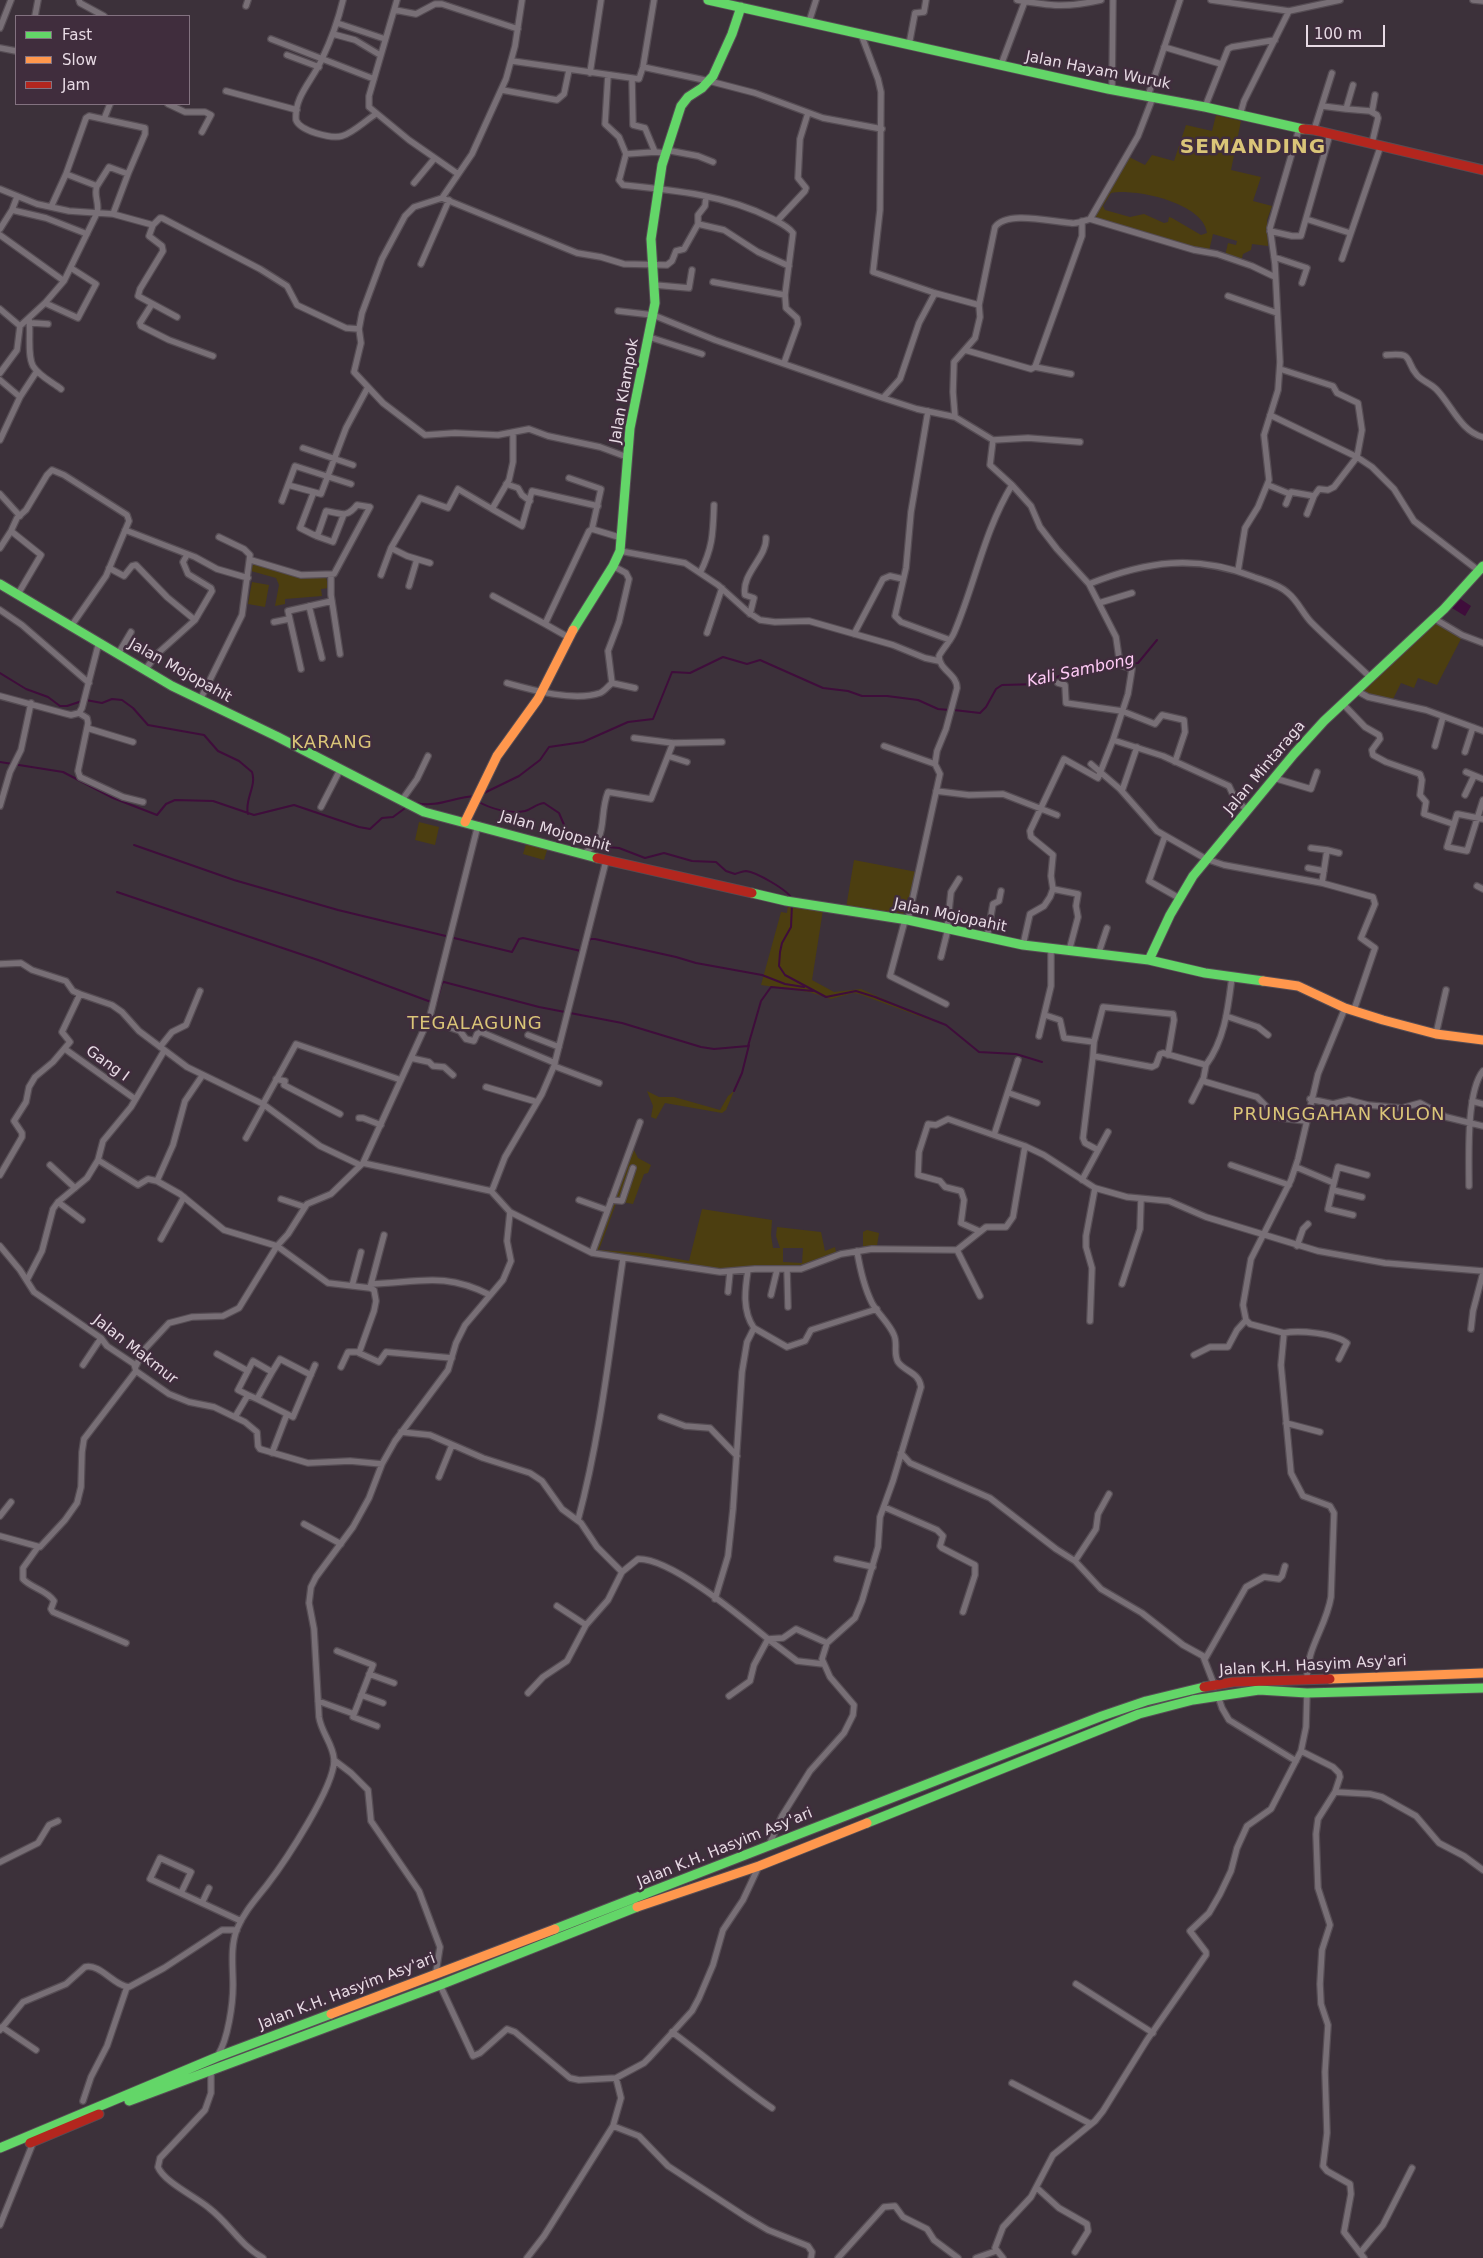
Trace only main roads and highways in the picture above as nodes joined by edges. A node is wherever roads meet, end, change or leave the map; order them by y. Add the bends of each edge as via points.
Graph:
1 (708, 0) edge
2 (741, 4) edge
3 (1483, 170) edge
4 (1481, 568) edge
5 (0, 584) edge
6 (465, 822) junction
7 (1149, 960) junction
8 (1483, 1040) edge
9 (1483, 1673) edge
10 (1418, 1675) junction
11 (1473, 1688) junction
12 (1483, 1688) edge
13 (979, 1778) junction
14 (915, 1788) junction
15 (900, 1810) junction
16 (844, 1816) junction
17 (430, 1989) junction
18 (364, 2000) junction
19 (354, 2017) junction
20 (296, 2027) junction
21 (0, 2148) edge
22 (0, 2156) edge

1 - 2 main road, Jalan Hayam Wuruk
2 - 3 main road, Jalan Hayam Wuruk via 909,45 1314,130
2 - 6 main road, Jalan Klampok via 721,60 709,81 684,101 666,151 657,189 651,239 653,315 632,415 620,551 568,637 542,691 496,756
4 - 7 main road, Jalan Mintaraga via 1435,618 1315,730 1274,778 1206,859 1179,898
5 - 6 main road, Jalan Mojopahit via 200,700 424,812
6 - 7 main road, Jalan Mojopahit via 606,861 786,901 907,920 1022,945
7 - 8 main road, Jalan Mojopahit via 1232,978 1298,986 1383,1020 1436,1034
9 - 10 main road, Jalan K.H. Hasyim Asy'ari
10 - 11 main road via 1427,1682 1479,1681 1480,1685
10 - 14 main road, Jalan K.H. Hasyim Asy'ari via 1214,1684 1146,1701
11 - 12 main road, Jalan K.H. Hasyim Asy'ari
11 - 13 main road, Jalan K.H. Hasyim Asy'ari via 1307,1693 1259,1690 1218,1695 1121,1720
13 - 14 main road via 965,1776 909,1797 908,1793
13 - 15 main road, Jalan K.H. Hasyim Asy'ari
14 - 16 main road, Jalan K.H. Hasyim Asy'ari
15 - 16 main road via 906,1805 904,1802 857,1818
15 - 17 main road, Jalan K.H. Hasyim Asy'ari via 759,1866 630,1910
16 - 18 main road, Jalan K.H. Hasyim Asy'ari
17 - 18 main road via 419,1986 361,2007
17 - 19 main road, Jalan K.H. Hasyim Asy'ari
18 - 20 main road, Jalan K.H. Hasyim Asy'ari
19 - 20 main road via 355,2010 308,2029
19 - 22 main road, Jalan K.H. Hasyim Asy'ari via 134,2100
20 - 21 main road, Jalan K.H. Hasyim Asy'ari

